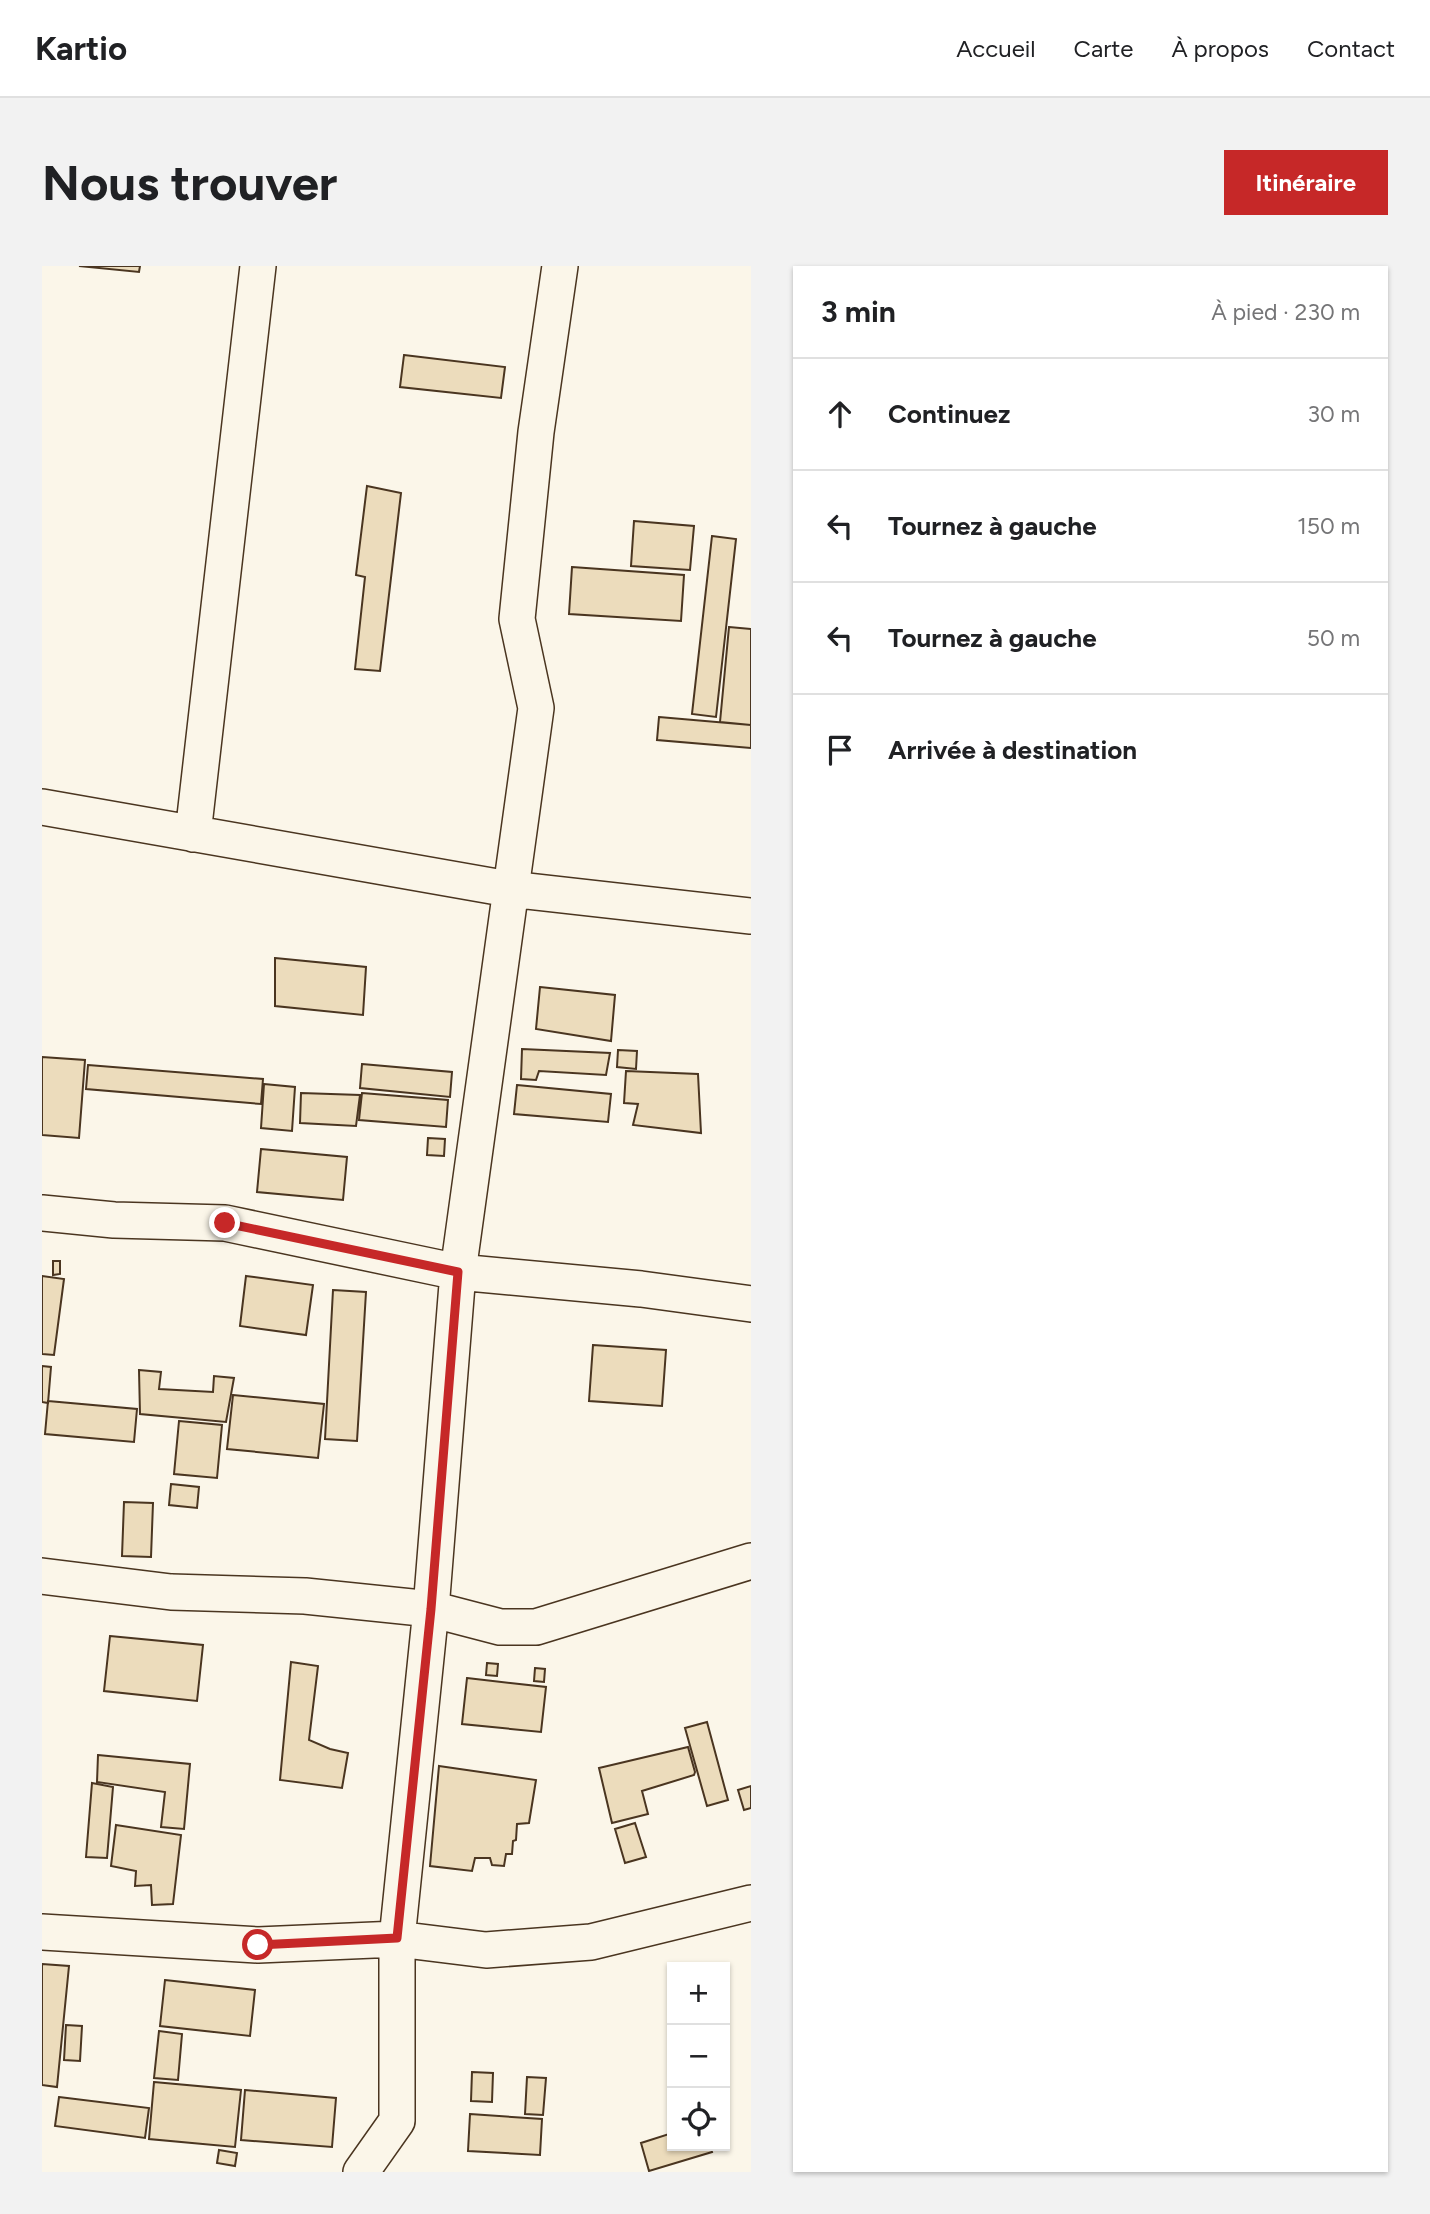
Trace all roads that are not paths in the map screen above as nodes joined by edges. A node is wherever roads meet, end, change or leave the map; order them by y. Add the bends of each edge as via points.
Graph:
1 (258, 266) edge
2 (560, 266) edge
3 (42, 807) edge
4 (193, 834) junction
5 (509, 889) junction
6 (751, 916) edge
7 (42, 1213) edge
8 (458, 1272) junction
9 (751, 1304) edge
10 (751, 1561) edge
11 (42, 1576) edge
12 (431, 1609) junction
13 (751, 1903) edge
14 (42, 1932) edge
15 (397, 1938) junction
16 (361, 2172) edge

1 - 4 street
2 - 5 street via 536,432 517,620 536,708
3 - 4 street
4 - 5 street
5 - 6 street
5 - 8 street
7 - 8 street via 225,1223
8 - 9 street
8 - 12 street
10 - 12 street via 536,1627 500,1627
11 - 12 street via 171,1592 305,1596
12 - 15 street
13 - 15 street via 591,1942 486,1950
14 - 15 street via 258,1945
15 - 16 street via 397,2121

